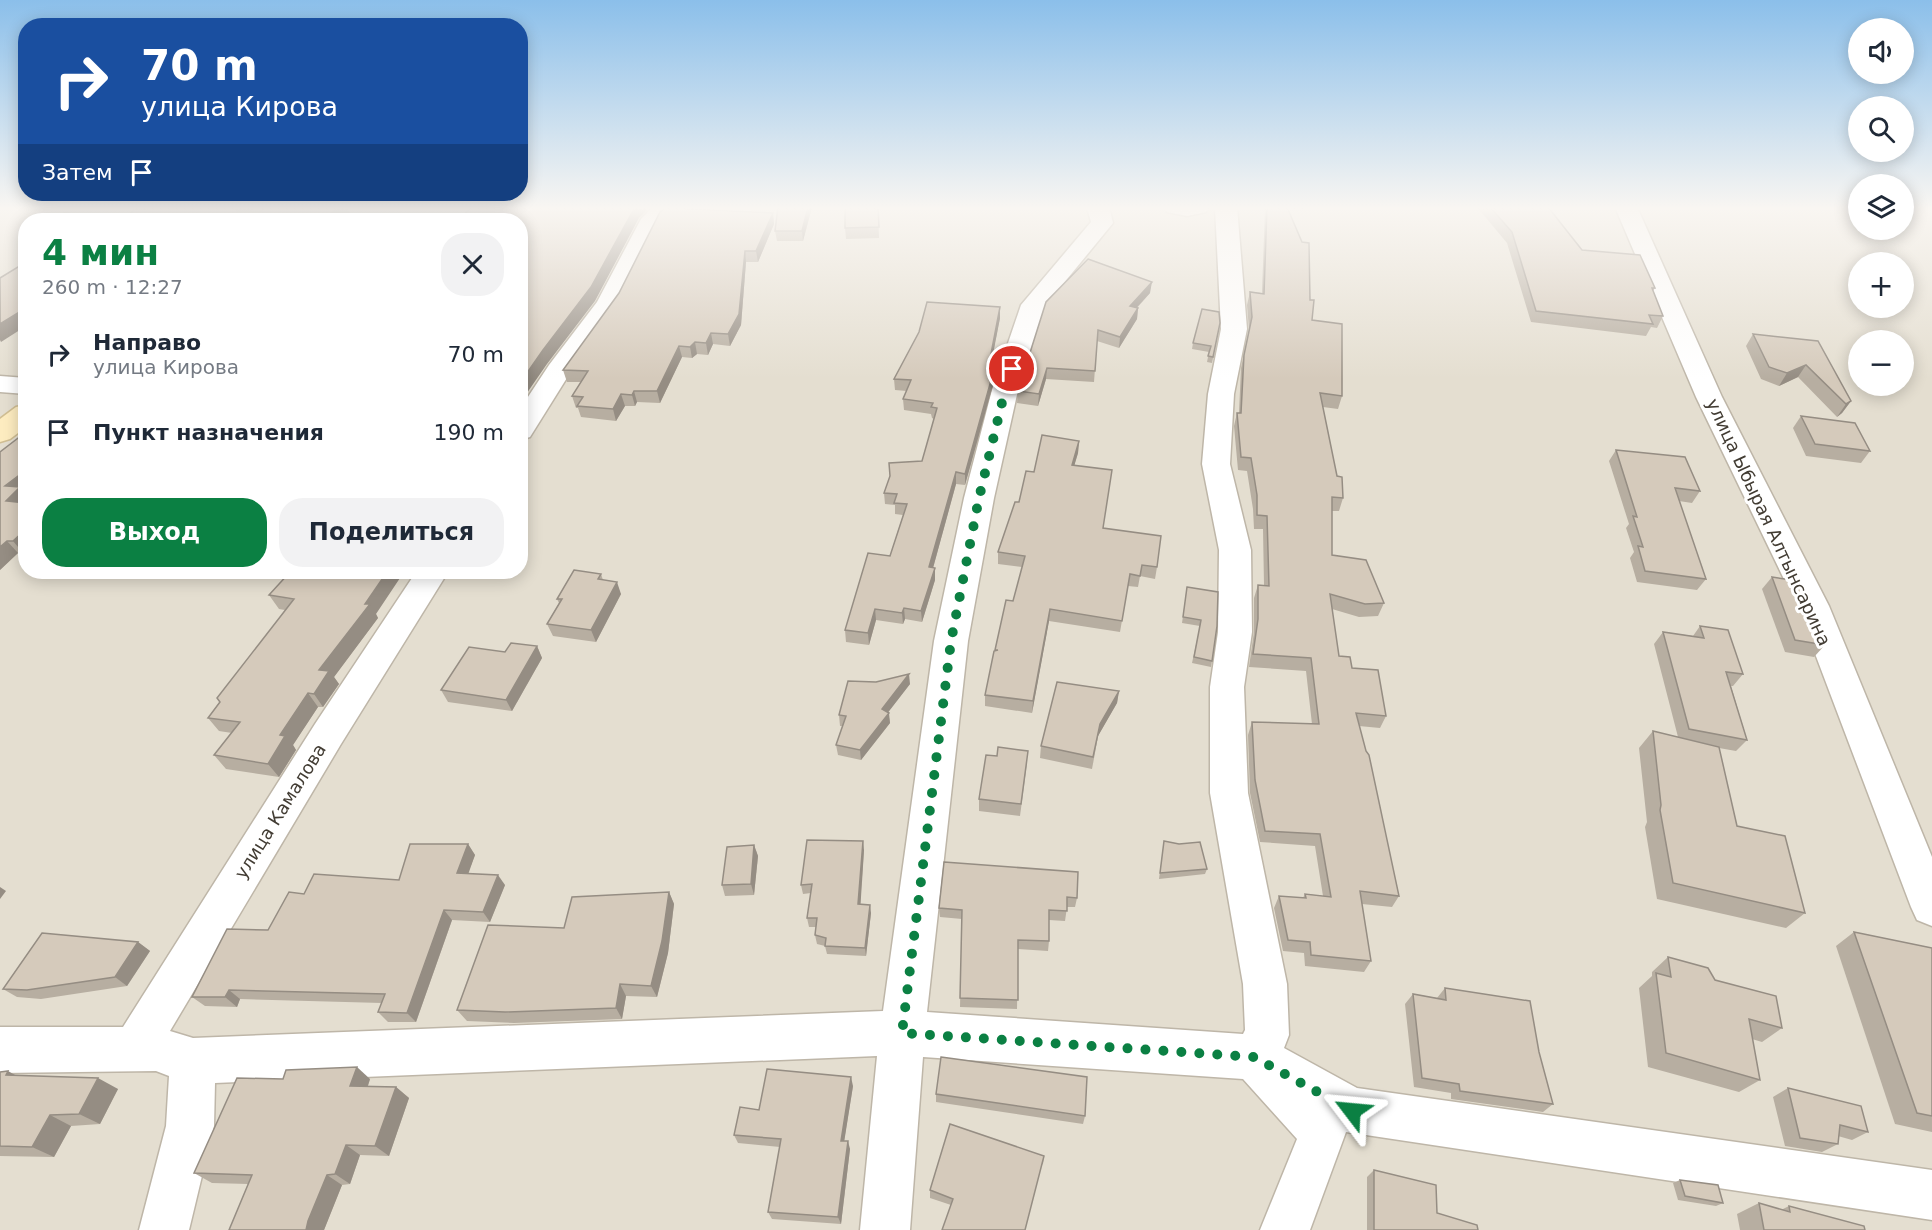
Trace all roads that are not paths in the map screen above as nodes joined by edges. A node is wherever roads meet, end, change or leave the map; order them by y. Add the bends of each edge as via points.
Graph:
1 (628, 264) edge
2 (1067, 264) edge
3 (1230, 264) edge
4 (1651, 264) edge
5 (0, 384) edge
6 (18, 385) edge
7 (528, 418) edge
8 (18, 419) edge
9 (0, 433) edge
10 (427, 579) edge
11 (1932, 907) edge
12 (902, 1033) junction
13 (0, 1050) edge
14 (174, 1055) junction
15 (1254, 1057) junction
16 (1337, 1122) junction
17 (1932, 1195) edge
18 (164, 1230) edge
19 (885, 1230) edge
20 (1285, 1230) edge

1 - 7 street via 608,303
2 - 12 street via 1033,305 1005,390 979,498 951,641
3 - 15 street via 1234,329 1221,394 1216,464 1235,550 1235,632 1227,687 1229,793 1265,984 1267,1035
4 - 11 street, улица Ыбырая Алтынсарина via 1709,397 1813,606
5 - 6 street
8 - 9 street
10 - 14 street, улица Камалова via 142,1035
12 - 14 street
12 - 15 street
12 - 19 street
13 - 14 street
14 - 18 street, улица Камалова via 190,1126
15 - 16 street
16 - 17 street
16 - 20 street

